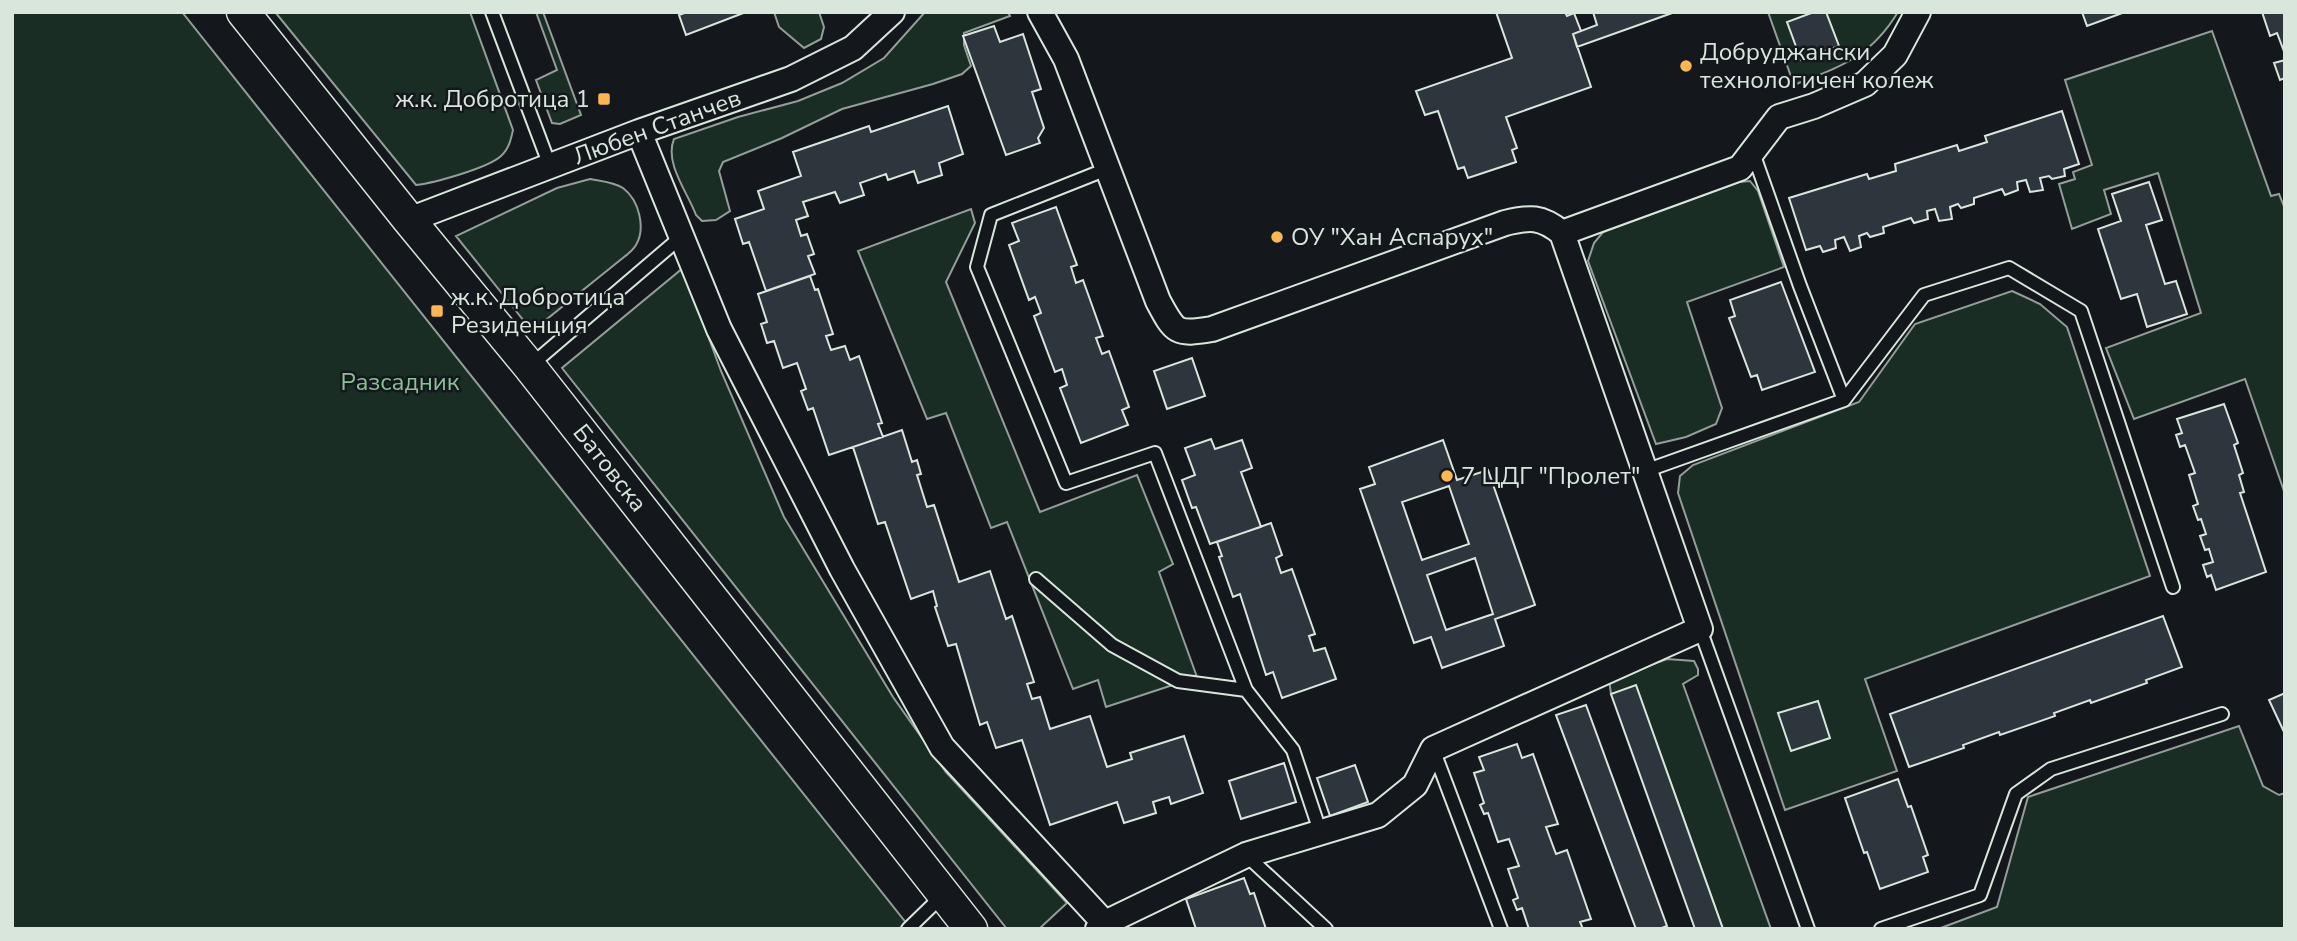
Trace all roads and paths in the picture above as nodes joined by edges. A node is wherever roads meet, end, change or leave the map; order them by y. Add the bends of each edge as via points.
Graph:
1 (243, 12) edge
2 (492, 12) edge
3 (892, 12) edge
4 (1040, 12) edge
5 (1918, 12) edge
6 (639, 132) junction
7 (1752, 150) junction
8 (550, 166) junction
9 (1107, 169) junction
10 (409, 220) junction
11 (1562, 233) junction
12 (681, 237) junction
13 (530, 367) junction
14 (1844, 400) junction
15 (1645, 471) junction
16 (1036, 579) dead end
17 (2173, 587) dead end
18 (1700, 629) junction
19 (1246, 690) junction
20 (2222, 714) dead end
21 (1433, 749) junction
22 (1320, 831) junction
23 (1246, 855) junction
24 (944, 894) junction
25 (1104, 927) edge
26 (908, 929) edge
27 (971, 929) edge
28 (1326, 929) edge
29 (1501, 929) edge
30 (1808, 929) edge
31 (1881, 929) edge

1 - 10 street, Батовска
2 - 8 lane
3 - 6 street, Любен Станчев via 853,48 790,79
4 - 9 street via 1066,59
5 - 7 street via 1895,55 1865,84 1779,117
6 - 8 street, Любен Станчев
6 - 12 street
7 - 11 street via 1740,168
7 - 14 lane
8 - 10 street, Любен Станчев
9 - 11 street via 1158,301 1171,326 1187,333 1212,329 1506,223 1529,218 1549,223
9 - 19 lane via 991,215 977,267 1066,484 1155,453
10 - 13 street, Батовска
11 - 15 street
12 - 13 lane
12 - 25 street via 731,353 842,569 942,747
13 - 24 street, Батовска
14 - 15 lane
14 - 17 lane via 1924,295 2009,268 2081,311
15 - 18 street
16 - 19 lane via 1112,645 1178,681
18 - 21 street
18 - 30 lane
19 - 22 lane via 1293,751
20 - 31 lane via 2051,769 2016,794 1980,895
21 - 22 street via 1415,785 1378,815
21 - 29 lane
22 - 23 street
23 - 25 street
23 - 28 lane
24 - 26 lane
24 - 27 street, Батовска

